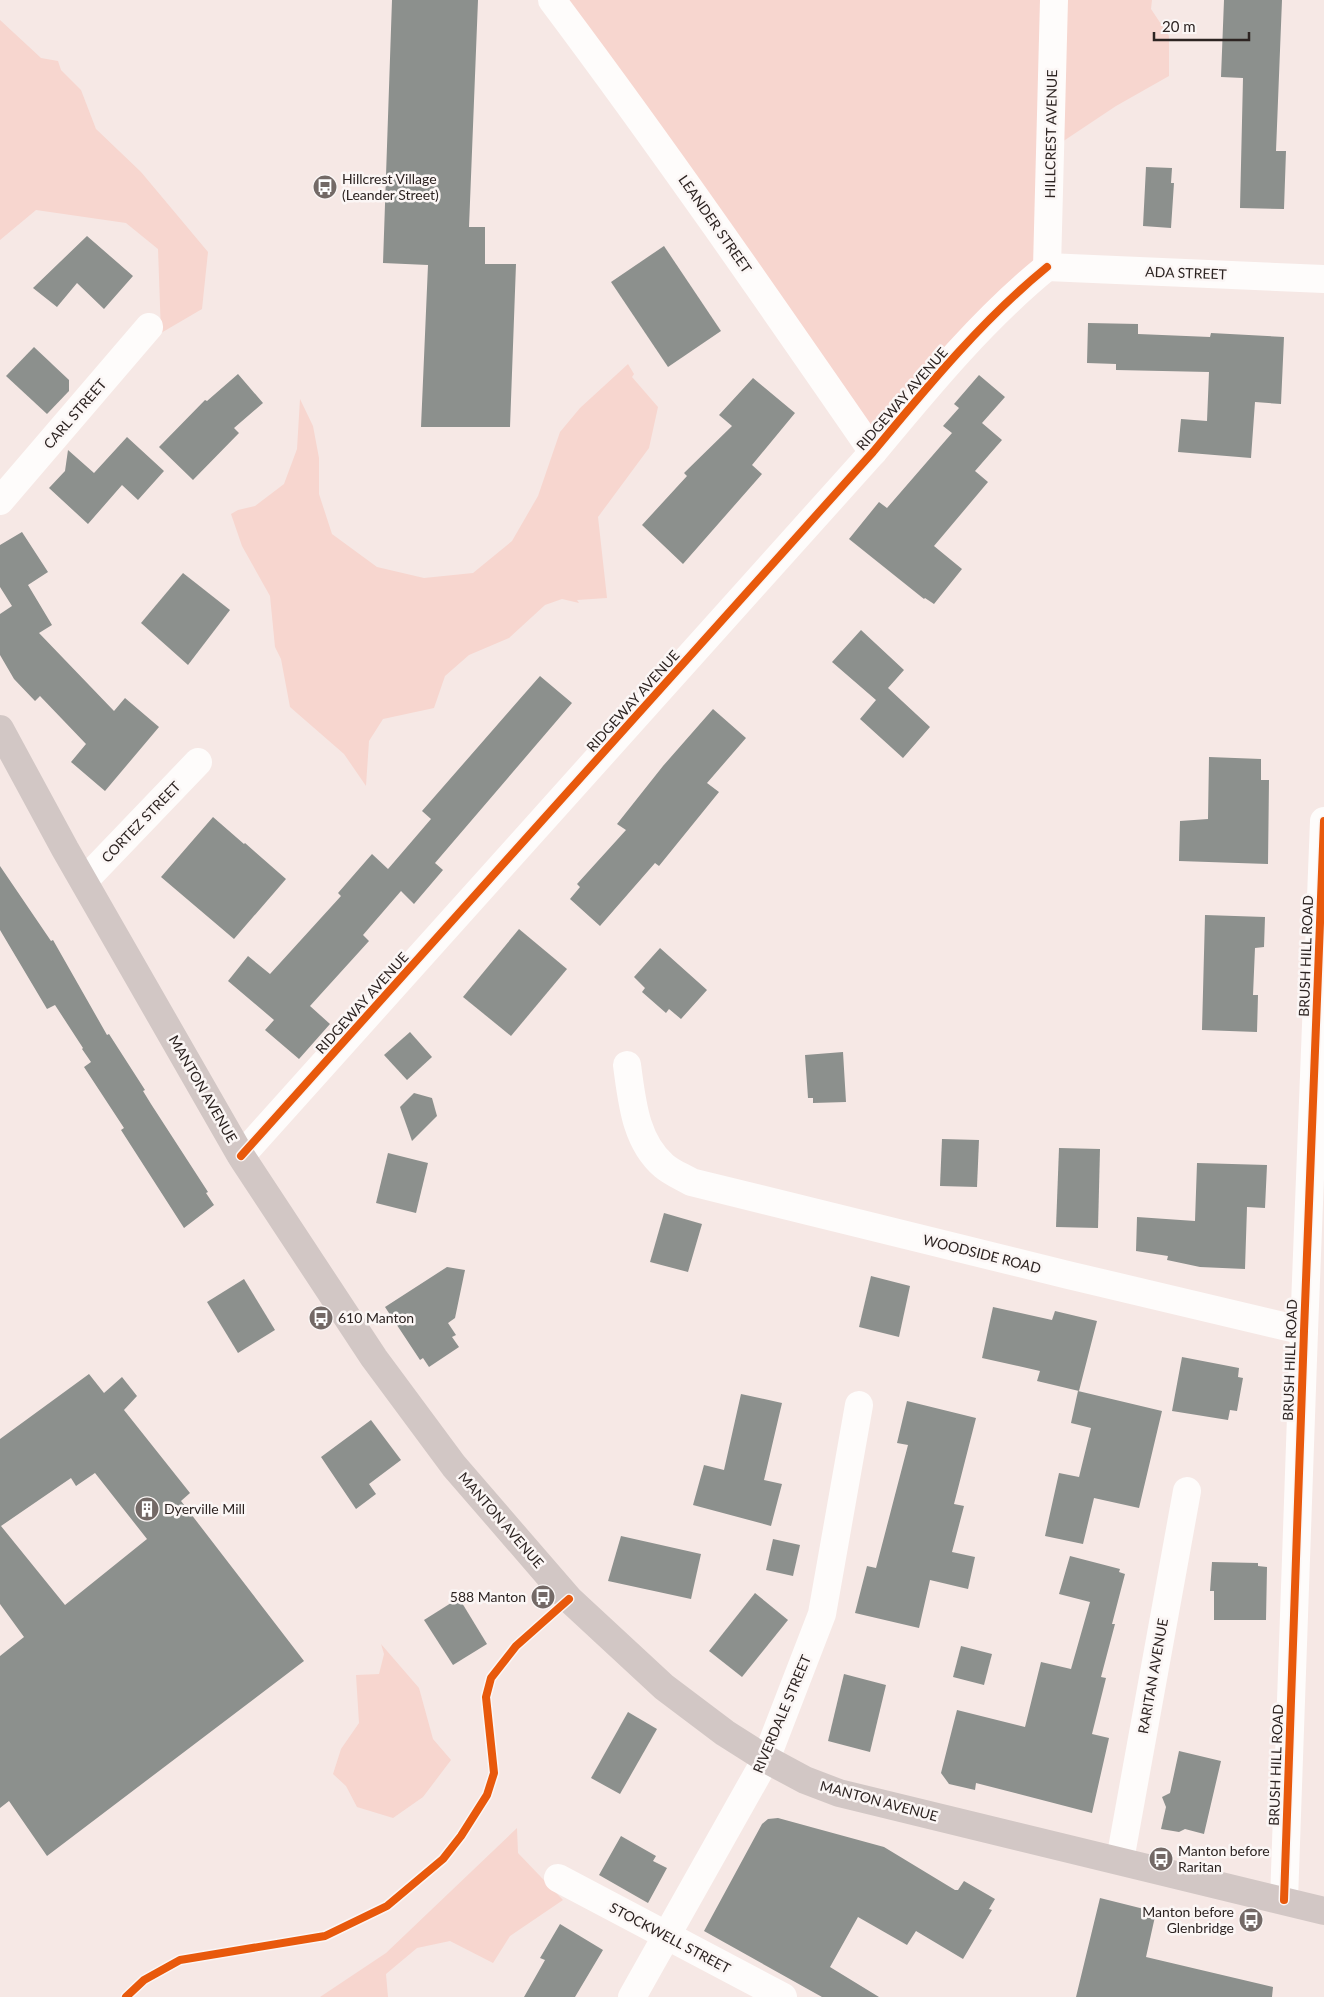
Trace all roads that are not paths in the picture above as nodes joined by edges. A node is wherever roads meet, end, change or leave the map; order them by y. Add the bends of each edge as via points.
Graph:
1 (552, 0) edge
2 (1054, 0) edge
3 (1047, 267) junction
4 (1324, 279) edge
5 (149, 327) dead end
6 (874, 452) junction
7 (0, 501) edge
8 (0, 728) edge
9 (198, 762) dead end
10 (1324, 821) edge
11 (84, 882) junction
12 (627, 1065) dead end
13 (1319, 1084) edge
14 (241, 1156) junction
15 (1304, 1331) junction
16 (859, 1405) dead end
17 (1187, 1491) dead end
18 (766, 1759) junction
19 (1120, 1860) junction
20 (558, 1878) dead end
21 (1284, 1900) junction
22 (1324, 1911) edge
23 (667, 1936) junction
24 (632, 1997) edge
25 (783, 1997) edge

1 - 6 street, LEANDER STREET via 739,258
2 - 3 street, HILLCREST AVENUE
3 - 4 street, ADA STREET
3 - 6 street, RIDGEWAY AVENUE via 1014,294 921,394
5 - 7 street, CARL STREET
6 - 14 street, RIDGEWAY AVENUE
8 - 11 main road, MANTON AVENUE
9 - 11 street, CORTEZ STREET
10 - 13 street, BRUSH HILL ROAD
11 - 14 main road, MANTON AVENUE
12 - 15 street, WOODSIDE ROAD via 640,1135 664,1166 691,1182
13 - 15 street, BRUSH HILL ROAD
14 - 18 main road, MANTON AVENUE via 374,1358 454,1466 562,1592 664,1687
15 - 21 street, BRUSH HILL ROAD
16 - 18 street, RIVERDALE STREET via 822,1614
17 - 19 street, RARITAN AVENUE
18 - 19 main road, MANTON AVENUE via 805,1780 839,1793
18 - 23 street, RIVERDALE STREET
19 - 21 main road, MANTON AVENUE
20 - 23 street, STOCKWELL STREET
21 - 22 main road, MANTON AVENUE
23 - 24 street, RIVERDALE STREET
23 - 25 street, STOCKWELL STREET

